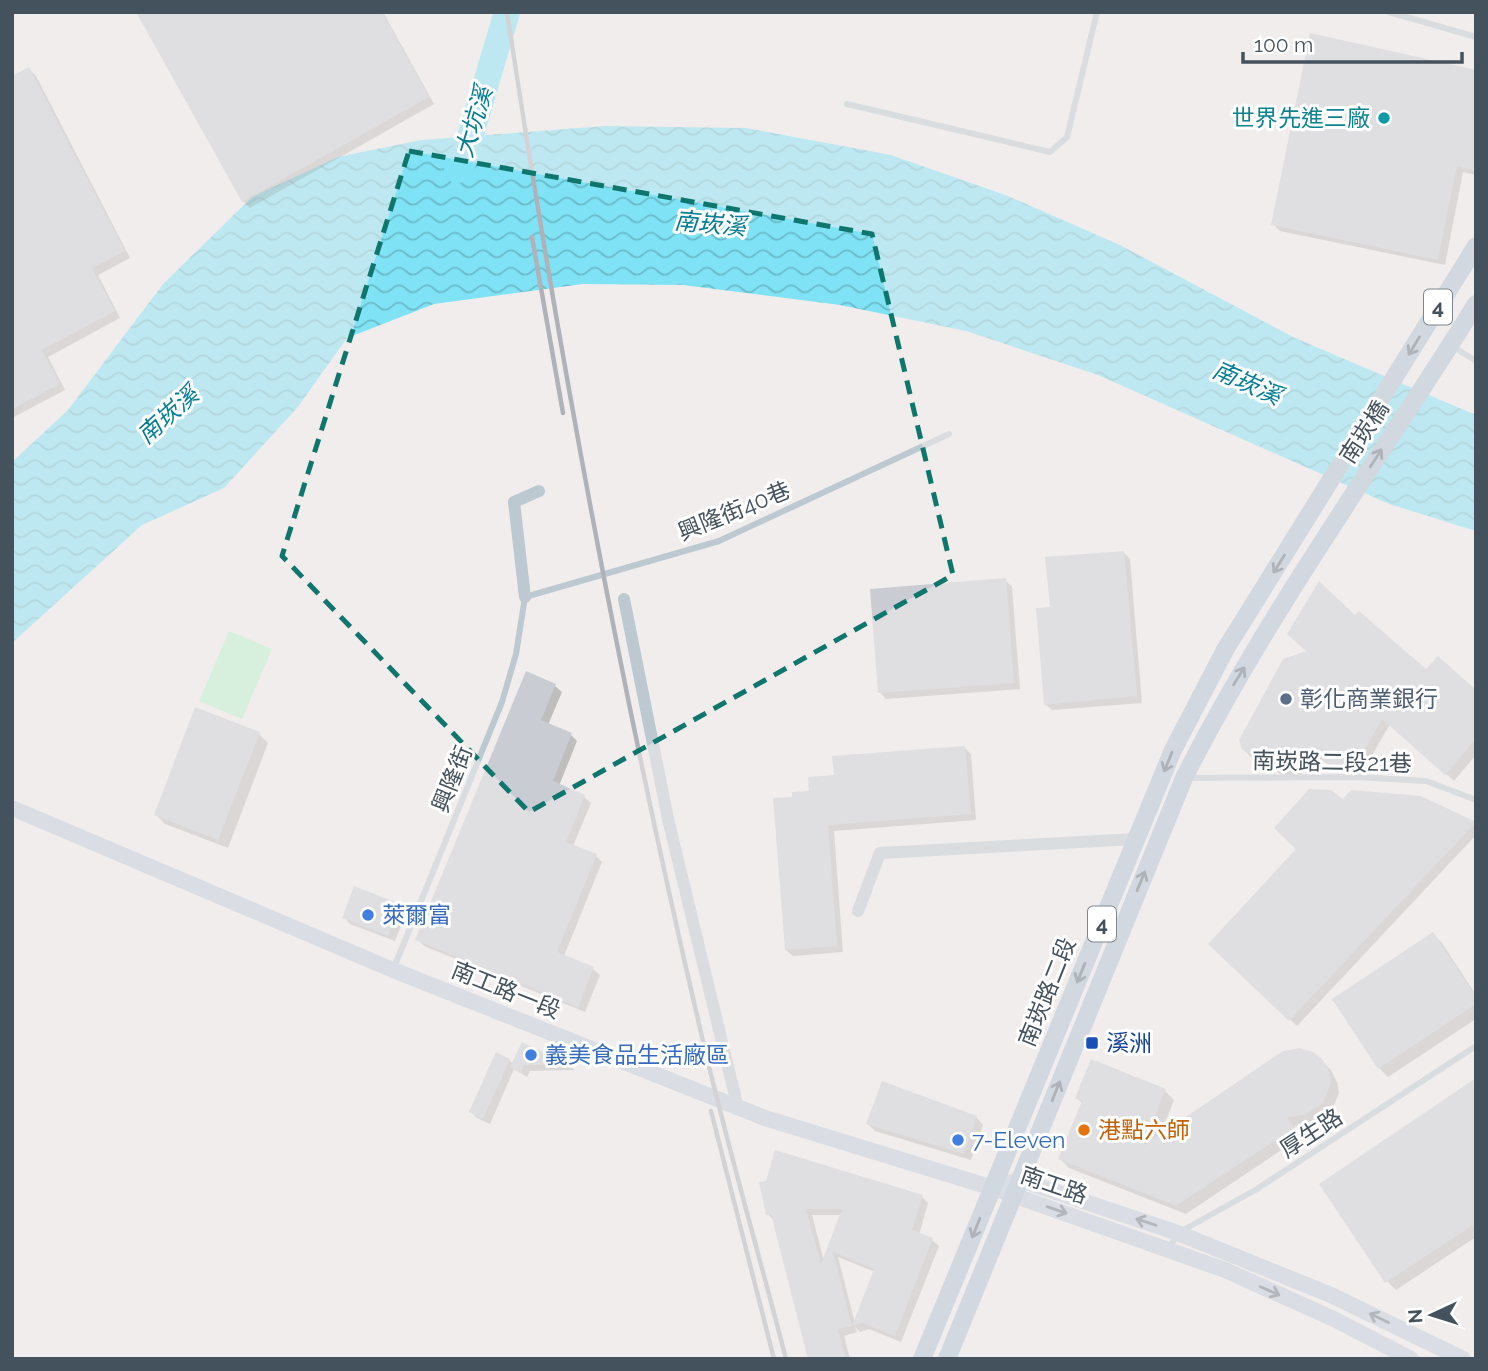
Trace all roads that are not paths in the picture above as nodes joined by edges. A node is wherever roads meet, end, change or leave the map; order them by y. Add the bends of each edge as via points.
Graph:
1 (1097, 12) edge
2 (1389, 12) edge
3 (1476, 37) edge
4 (846, 104) dead end
5 (1476, 246) edge
6 (1476, 304) edge
7 (1451, 345) junction
8 (1476, 361) edge
9 (948, 434) dead end
10 (539, 491) dead end
11 (1315, 506) joint
12 (1338, 515) joint
13 (525, 597) junction
14 (624, 599) dead end
15 (1184, 778) junction
16 (1476, 800) edge
17 (12, 808) edge
18 (1136, 839) junction
19 (858, 911) dead end
20 (393, 970) junction
21 (1476, 1046) edge
22 (738, 1108) junction
23 (1017, 1187) junction
24 (993, 1188) junction
25 (1178, 1233) junction
26 (1168, 1249) junction
27 (922, 1359) edge
28 (947, 1359) edge
29 (1411, 1359) edge
30 (1463, 1359) edge

1 - 4 lane via 1067,137 1050,152
2 - 3 lane
5 -> 11 main road, 南崁橋 / 4
6 - 7 main road, 4
7 - 8 lane
12 -> 7 main road, 南崁橋 / 4
9 - 13 lane, 興隆街40巷 via 719,541
10 - 13 street via 514,502
11 -> 18 main road, 南崁路二段 / 4 via 1225,650 1173,750
15 -> 12 main road, 南崁路二段 / 4 via 1221,705
13 - 20 lane, 興隆街 via 502,702
14 - 22 street via 668,819
15 - 16 lane, 南崁路二段21巷 via 1426,781
23 -> 15 main road, 南崁路二段 / 4
17 - 20 street, 南工路一段
18 - 19 street via 880,853
18 -> 24 main road, 南崁路二段 / 4
20 - 22 street, 南工路一段
21 - 25 lane, 厚生路 via 1257,1189
22 - 24 street, 南工路一段
23 - 24 street, 南工路
25 -> 23 street, 南工路
23 -> 26 street, 南工路
23 - 28 main road, 南崁路二段 / 4
24 -> 27 main road, 南崁路二段 / 4
25 - 26 lane, 厚生路
30 -> 25 street, 南工路 via 1331,1294
26 -> 29 street, 南工路 via 1225,1270

